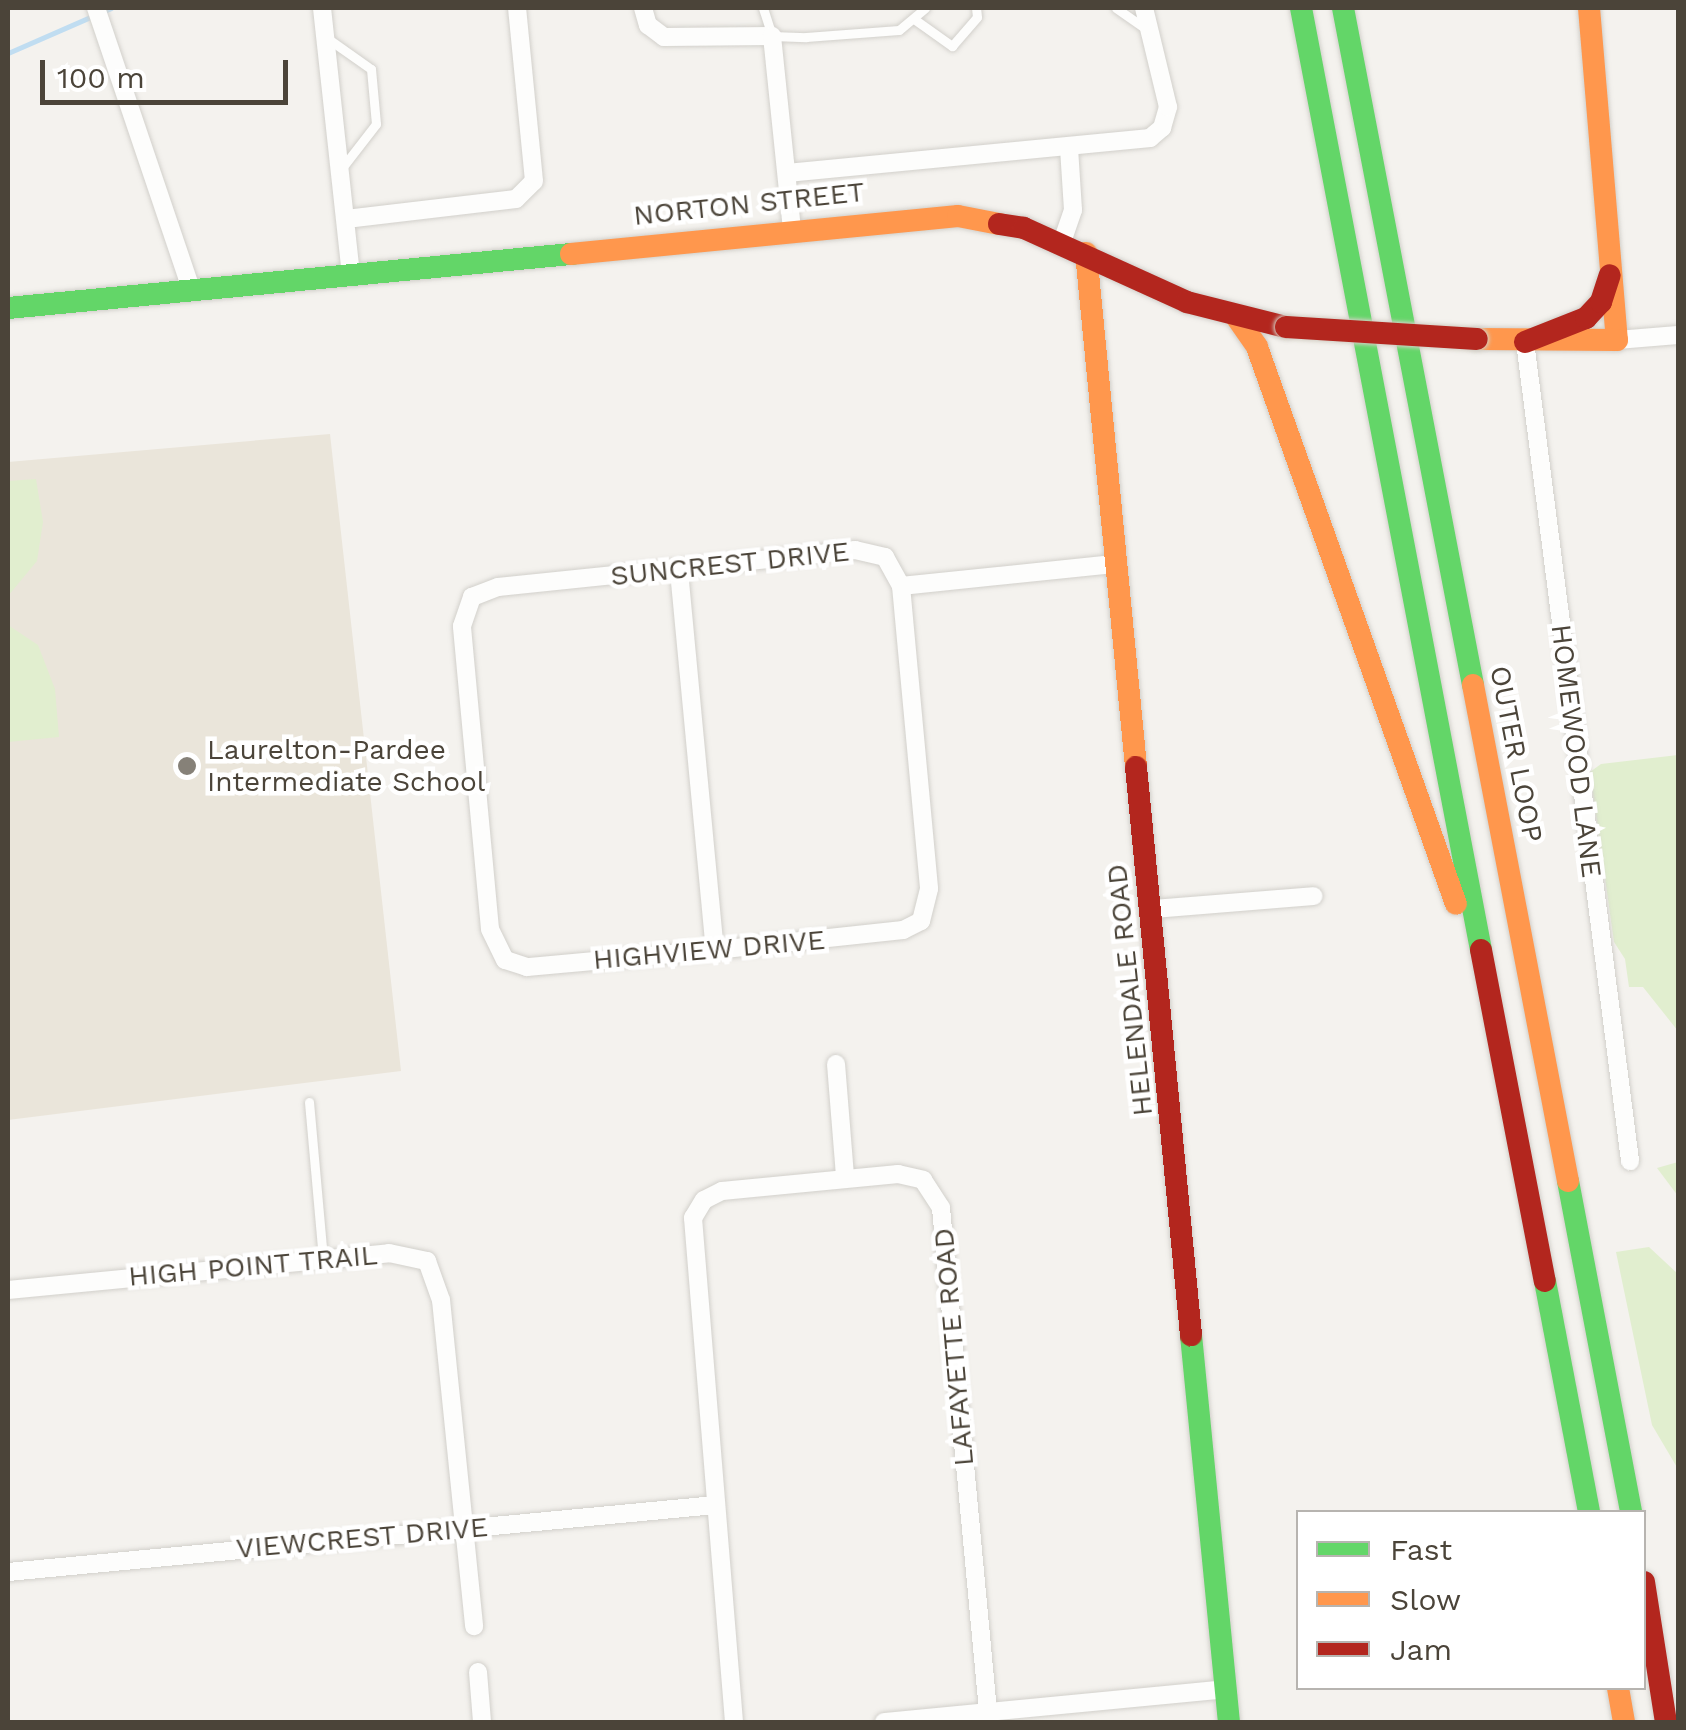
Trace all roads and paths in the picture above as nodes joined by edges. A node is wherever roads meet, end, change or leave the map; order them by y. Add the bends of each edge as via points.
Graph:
1 (96, 8) edge
2 (322, 8) edge
3 (516, 8) edge
4 (643, 8) edge
5 (763, 8) edge
6 (924, 8) edge
7 (976, 8) edge
8 (1116, 8) edge
9 (1144, 8) edge
10 (1301, 8) edge
11 (1344, 8) edge
12 (1358, 8) edge
13 (1589, 8) edge
14 (914, 19) junction
15 (1150, 31) junction
16 (325, 36) junction
17 (772, 36) junction
18 (1069, 148) junction
19 (1373, 165) junction
20 (340, 170) junction
21 (787, 173) junction
22 (346, 220) junction
23 (792, 230) junction
24 (1062, 242) junction
25 (1086, 253) junction
26 (1610, 267) junction
27 (351, 273) junction
28 (190, 289) junction
29 (8, 308) edge
30 (1237, 318) junction
31 (1678, 335) edge
32 (1617, 340) junction
33 (1525, 342) junction
34 (1114, 564) junction
35 (679, 570) junction
36 (901, 586) junction
37 (463, 617) joint
38 (1313, 896) dead end
39 (1153, 910) junction
40 (715, 950) junction
41 (836, 1064) dead end
42 (309, 1102) dead end
43 (1630, 1161) dead end
44 (1523, 1166) junction
45 (846, 1178) junction
46 (323, 1259) junction
47 (8, 1290) edge
48 (716, 1505) junction
49 (1588, 1510) edge
50 (1631, 1510) edge
51 (463, 1528) junction
52 (8, 1572) edge
53 (1646, 1595) edge
54 (474, 1626) dead end
55 (478, 1672) dead end
56 (1226, 1689) junction
57 (1618, 1690) edge
58 (999, 1714) edge
59 (482, 1722) edge
60 (734, 1722) edge
61 (884, 1722) edge
62 (1229, 1722) edge
63 (1624, 1722) edge
64 (1666, 1722) edge

1 - 28 street
2 - 16 street
3 - 22 street via 534,182 516,199
4 - 17 street via 648,25 664,37
5 - 17 lane
6 - 14 lane
7 - 14 lane via 978,17 952,46
8 - 15 lane
9 - 15 street
10 - 44 main road
11 - 19 main road, OUTER LOOP
12 - 19 main road
13 - 26 main road
14 - 17 lane via 900,30
15 - 18 street via 1168,107 1162,128 1138,141
16 - 20 street
16 - 20 lane via 371,69 376,124
17 - 21 street
18 - 21 street
18 - 24 street via 1072,210
19 - 50 main road, OUTER LOOP
20 - 22 street
21 - 23 street
22 - 27 street
23 - 24 main road, NORTON STREET via 970,216
23 - 27 main road, NORTON STREET
24 - 25 main road, NORTON STREET
25 - 30 main road, NORTON STREET
25 - 34 main road, HELENDALE ROAD
26 - 32 main road
26 - 33 main road via 1592,312 1560,332
27 - 28 main road, NORTON STREET
28 - 29 main road, NORTON STREET
30 - 33 main road, NORTON STREET, bridge via 1286,328
30 - 44 main road via 1256,347 1430,822
31 - 32 street
32 - 33 main road, NORTON STREET
33 - 43 street, HOMEWOOD LANE
34 - 36 street
34 - 39 main road, HELENDALE ROAD
35 - 36 street, SUNCREST DRIVE via 855,550 884,557
35 - 37 street, SUNCREST DRIVE via 487,589 472,598
35 - 40 street
36 - 40 street, HIGHVIEW DRIVE via 927,912 903,930
37 - 40 street, HIGHVIEW DRIVE via 490,929 499,953 527,967
38 - 39 street
39 - 56 main road, HELENDALE ROAD
41 - 45 street
42 - 46 lane
44 - 49 main road
45 - 48 street via 722,1190 704,1200 693,1218
45 - 58 street, LAFAYETTE ROAD via 912,1175 931,1187 941,1208
46 - 47 street, HIGH POINT TRAIL
46 - 51 street, HIGH POINT TRAIL via 406,1253 435,1271
48 - 51 street, VIEWCREST DRIVE
48 - 60 street
51 - 52 street, VIEWCREST DRIVE
51 - 54 street, HIGH POINT TRAIL
53 - 64 main road
55 - 59 street
56 - 58 street
56 - 62 main road, HELENDALE ROAD
57 - 63 main road
58 - 61 street

